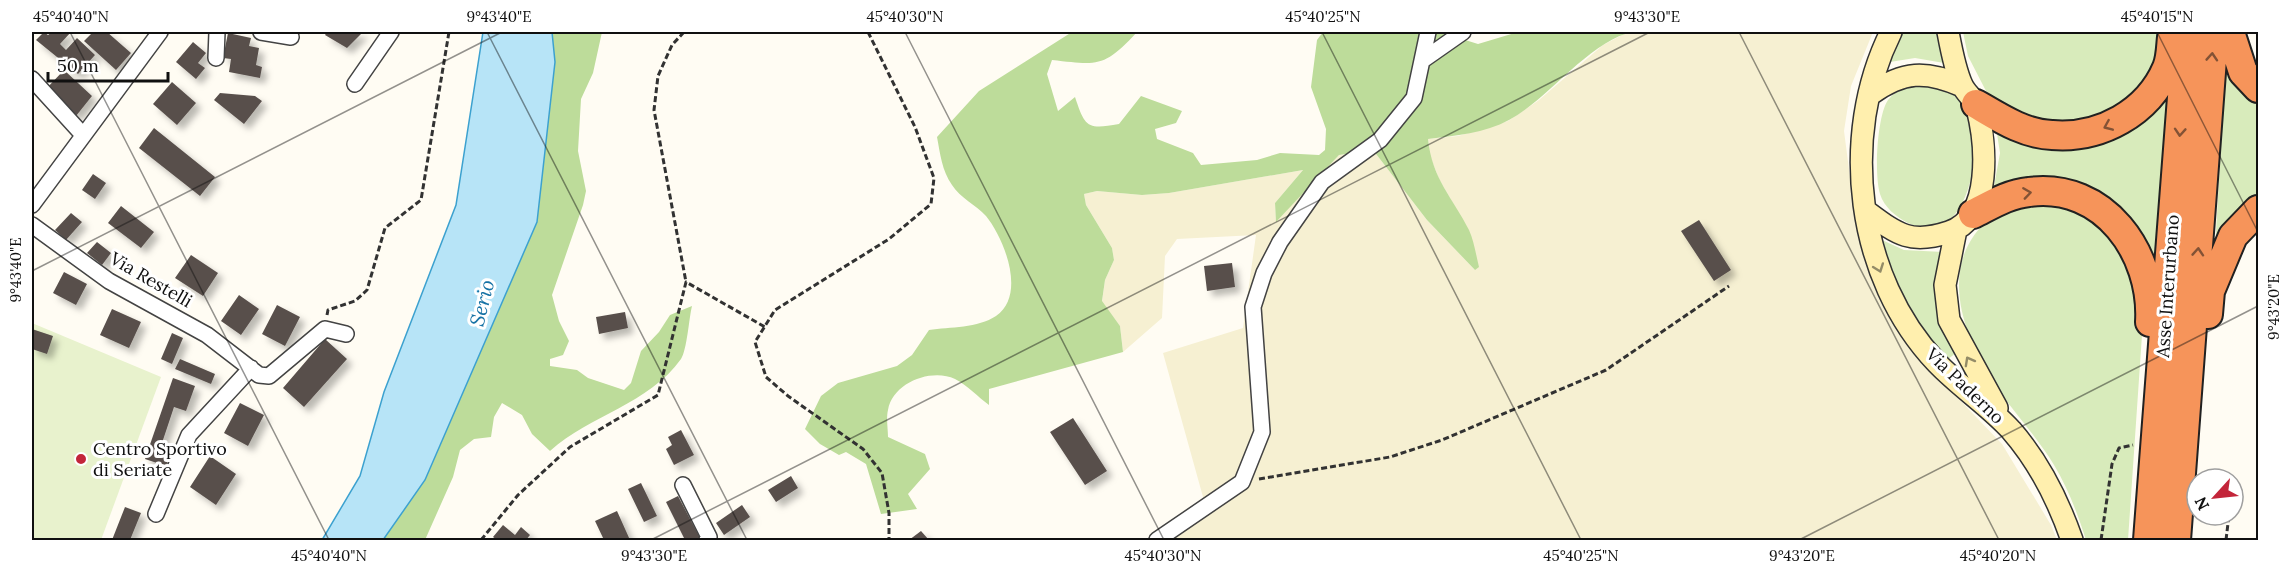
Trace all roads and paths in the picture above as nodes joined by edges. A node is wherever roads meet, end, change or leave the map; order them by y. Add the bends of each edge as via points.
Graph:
1 (217, 32) edge
2 (261, 32) edge
3 (392, 32) edge
4 (449, 32) edge
5 (684, 32) edge
6 (868, 32) edge
7 (1428, 32) edge
8 (1463, 32) edge
9 (1891, 32) edge
10 (1948, 32) edge
11 (2173, 32) edge
12 (2187, 32) edge
13 (2214, 32) edge
14 (2230, 32) edge
15 (155, 34) edge
16 (291, 37) dead end
17 (216, 58) dead end
18 (1423, 60) junction
19 (32, 79) edge
20 (355, 84) dead end
21 (2259, 88) edge
22 (1871, 94) junction
23 (1969, 95) junction
24 (83, 135) junction
25 (32, 205) edge
26 (2259, 210) edge
27 (1866, 211) junction
28 (1964, 222) junction
29 (32, 225) edge
30 (686, 282) junction
31 (1729, 286) dead end
32 (765, 327) junction
33 (325, 329) junction
34 (346, 334) dead end
35 (251, 368) junction
36 (2010, 429) junction
37 (2133, 445) dead end
38 (1242, 482) junction
39 (683, 485) dead end
40 (2151, 496) junction
41 (156, 514) dead end
42 (481, 540) edge
43 (707, 540) edge
44 (889, 540) edge
45 (1157, 540) edge
46 (2072, 540) edge
47 (2101, 540) edge
48 (2148, 540) edge
49 (2176, 540) edge
50 (2188, 540) edge

1 - 17 street
2 - 16 street
3 - 20 street
4 - 33 path via 421,200 385,228 367,290 355,301 328,310
5 - 30 path via 672,45 658,76 654,110
6 - 32 path via 915,127 934,178 931,204 889,238 775,310
7 - 18 street
8 - 18 street
9 - 22 street, Via Paderno
10 - 23 street, Via Paderno
11 -> 23 highway via 2168,66 2154,92 2111,126 2082,135 2027,130
12 -> 40 highway, Asse Interurbano
49 -> 13 highway, Asse Interurbano
14 - 21 highway via 2243,72
15 - 24 street
18 - 38 street via 1414,98 1380,140 1322,182 1280,242 1264,273 1253,307 1262,432
19 - 24 street
22 - 23 street via 1900,76 1931,75
22 - 27 street, Via Paderno via 1863,136
23 - 28 street, Via Paderno via 1984,140 1983,166
24 - 25 street
26 - 50 highway via 2233,236 2210,291
27 - 28 street via 1908,238 1934,237
27 -> 36 street, Via Paderno via 1886,287 1910,328 1937,362
36 -> 28 street, Via Paderno via 1949,320 1945,285
28 -> 40 highway via 2008,196 2050,191 2096,205 2127,236 2143,267 2151,298 2141,477
29 - 35 street, Via Restelli via 110,280 207,335
30 - 32 path
30 - 42 path via 658,395 570,447 518,495
31 - 38 path via 1606,370 1442,440 1390,457
32 - 44 path via 755,342 766,377 863,449 882,472
33 - 34 street
33 - 35 street via 269,376 259,375
35 - 41 street via 189,435
36 - 46 street, Via Paderno via 2037,462
37 - 47 path via 2119,448 2112,464
38 - 45 street
39 - 43 street via 709,537
40 - 48 highway, Asse Interurbano

